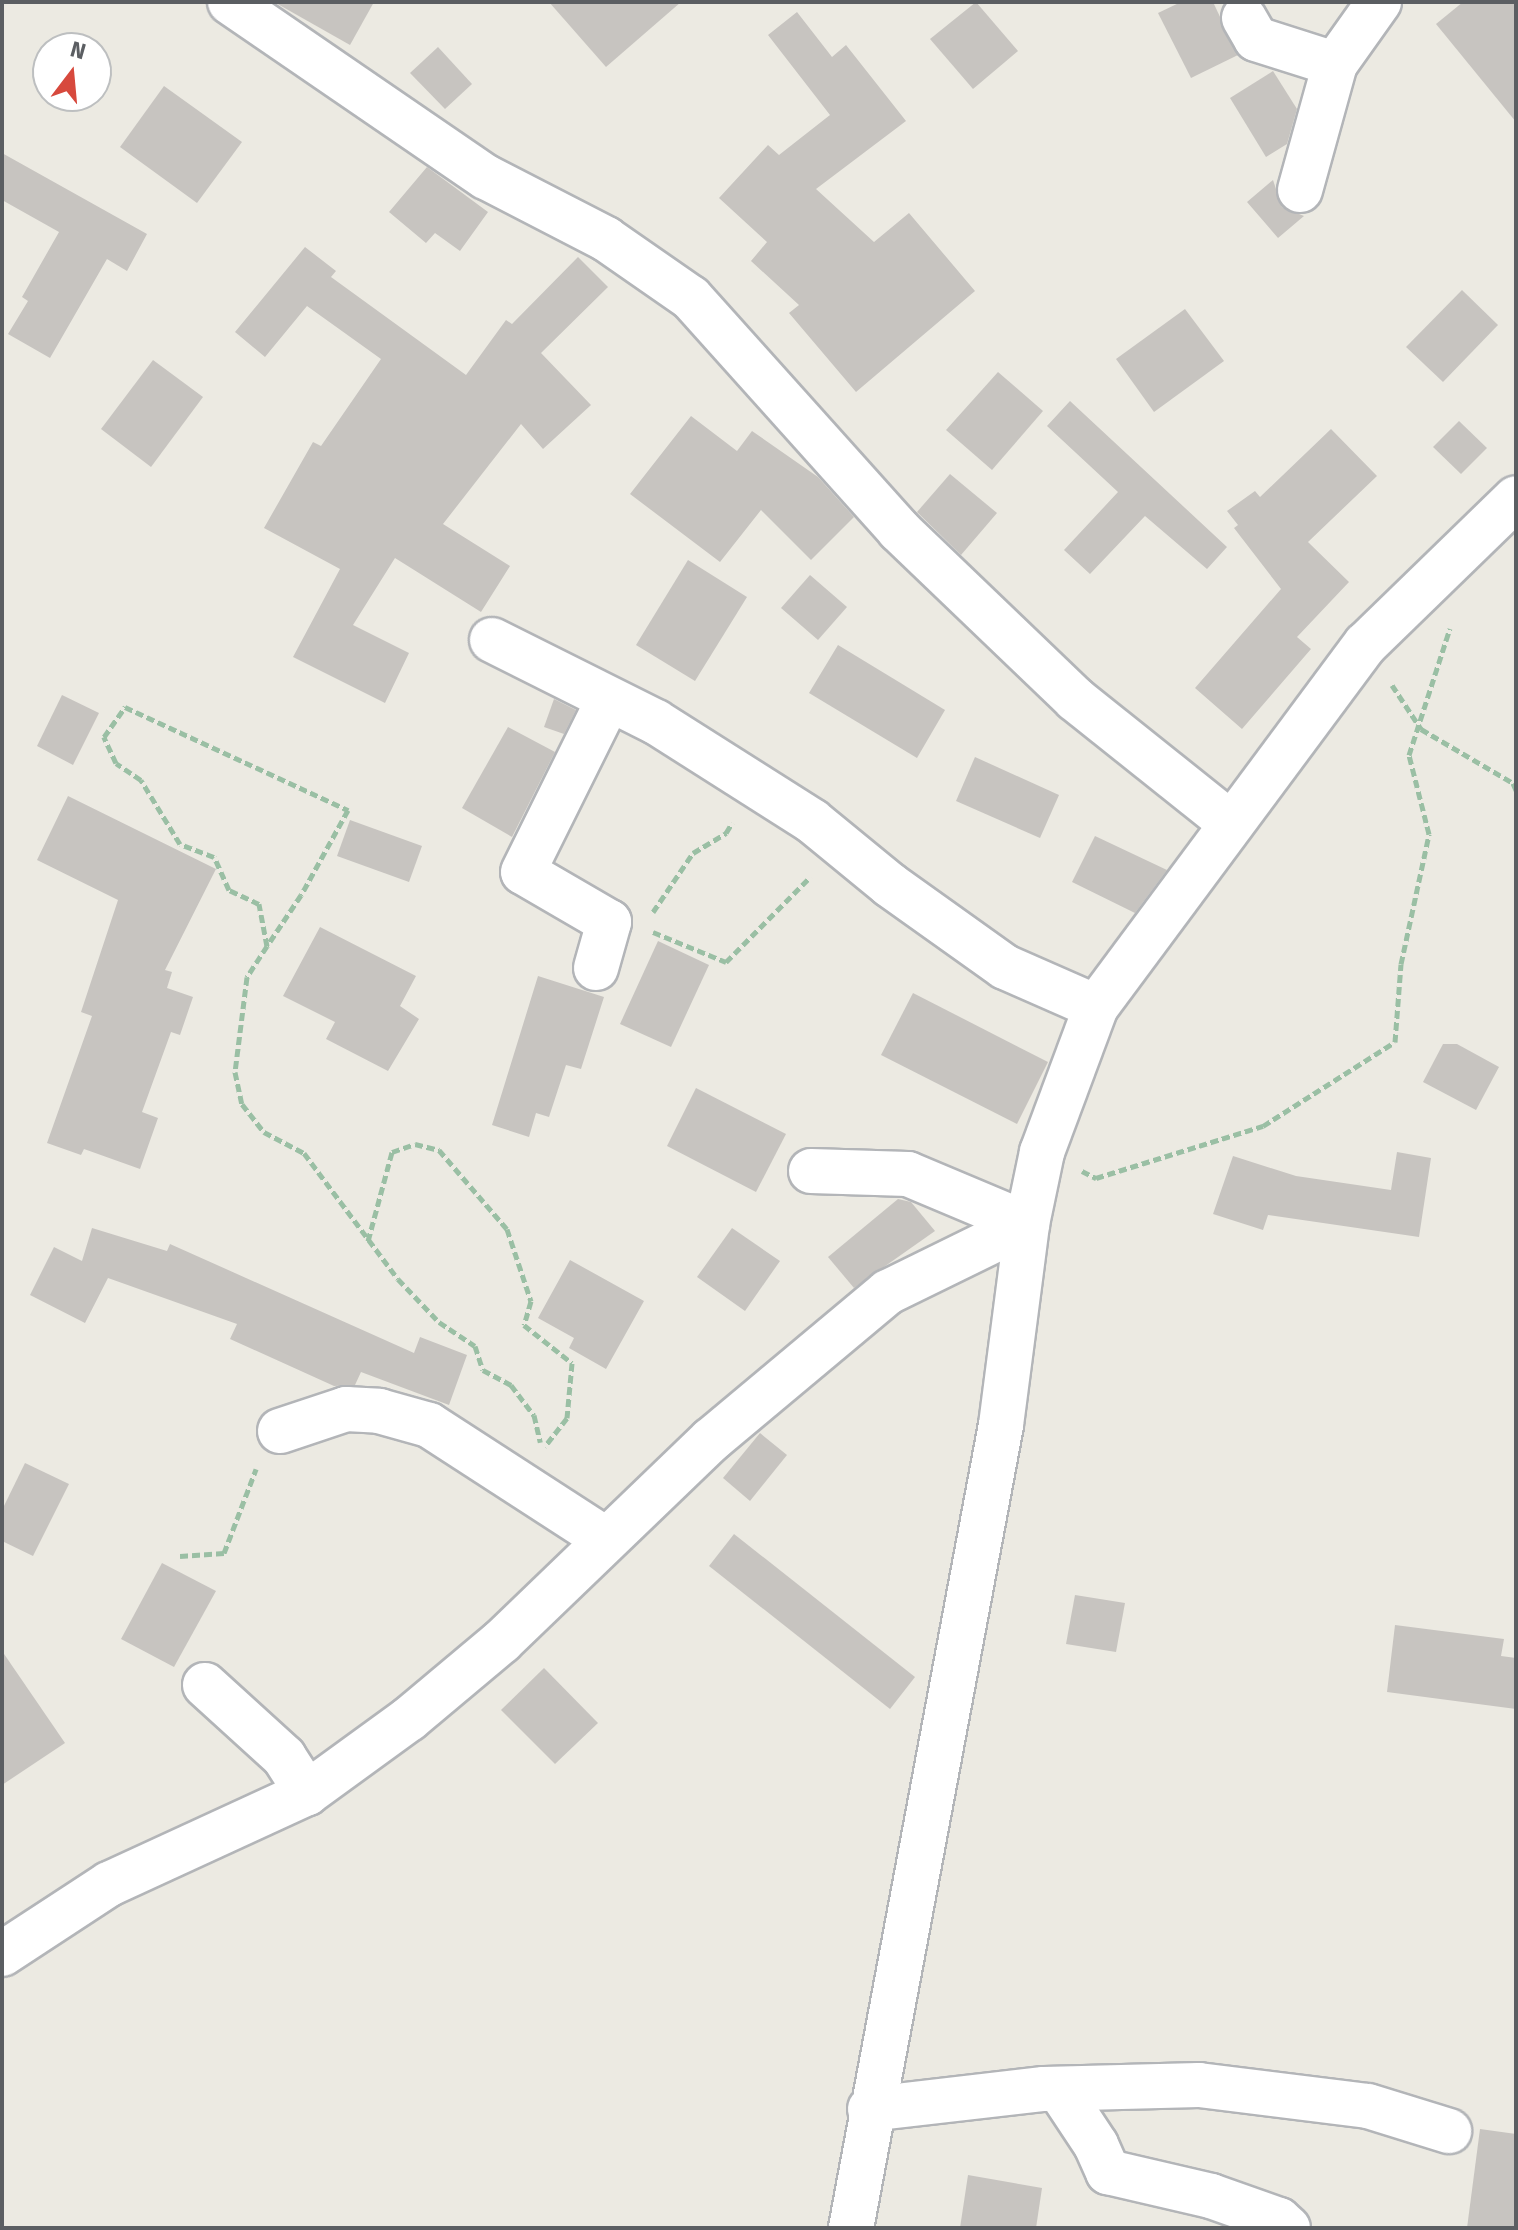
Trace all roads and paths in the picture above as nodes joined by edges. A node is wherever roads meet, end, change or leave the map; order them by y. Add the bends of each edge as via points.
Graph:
1 (1379, 2) edge
2 (248, 8) edge
3 (1244, 18) dead end
4 (1335, 64) junction
5 (1300, 190) dead end
6 (1516, 498) edge
7 (1454, 614) dead end
8 (492, 640) dead end
9 (1366, 644) junction
10 (609, 699) junction
11 (1421, 729) junction
12 (755, 784) junction
13 (1516, 790) edge
14 (1229, 822) junction
15 (853, 855) junction
16 (650, 917) dead end
17 (646, 930) dead end
18 (267, 946) junction
19 (596, 968) dead end
20 (1096, 1007) junction
21 (1042, 1152) junction
22 (811, 1171) dead end
23 (1027, 1224) junction
24 (368, 1241) junction
25 (280, 1431) joint
26 (541, 1451) junction
27 (543, 1458) dead end
28 (604, 1538) junction
29 (180, 1556) dead end
30 (205, 1685) dead end
31 (307, 1793) junction
32 (2, 1954) edge
33 (1059, 2089) junction
34 (870, 2109) junction
35 (1449, 2131) dead end
36 (851, 2228) edge
37 (1288, 2228) edge

1 - 4 street
2 - 14 street via 486,177 606,239 691,298 899,530 1075,699
3 - 4 street via 1256,39
4 - 5 street
6 - 9 street
7 - 11 path
8 - 10 street
9 - 11 path
9 - 14 street
10 - 12 street
10 - 19 street via 523,872 609,922
11 - 13 path via 1513,783
11 - 21 path via 1409,755 1429,834 1401,964 1395,1042 1263,1126 1111,1174 1096,1178
12 - 15 street
12 - 16 path via 726,833 693,853
14 - 20 street
15 - 17 path via 818,869 726,962
15 - 20 street via 1005,967
18 - 18 path via 348,810 125,707 104,737 116,763 141,780 180,844 214,857 229,890 259,904
18 - 24 path via 247,977 235,1072 242,1104 264,1132 304,1153
20 - 21 street
21 - 23 street
22 - 23 street via 908,1174
23 - 28 street via 888,1292
23 - 34 street via 1001,1425
24 - 26 path via 439,1322 475,1346 483,1370 511,1385 534,1415
24 - 26 path via 392,1152 415,1144 439,1150 507,1229 531,1301 524,1325 572,1363 567,1418
25 - 28 street via 346,1409 379,1411 429,1425
25 - 29 path via 258,1461 224,1553
26 - 27 path
28 - 31 street via 502,1641 409,1719
30 - 31 street via 284,1757
31 - 32 street via 109,1884
33 - 34 street
33 - 35 street via 1199,2085 1368,2106
33 - 37 street via 1108,2172 1211,2196
34 - 36 street

